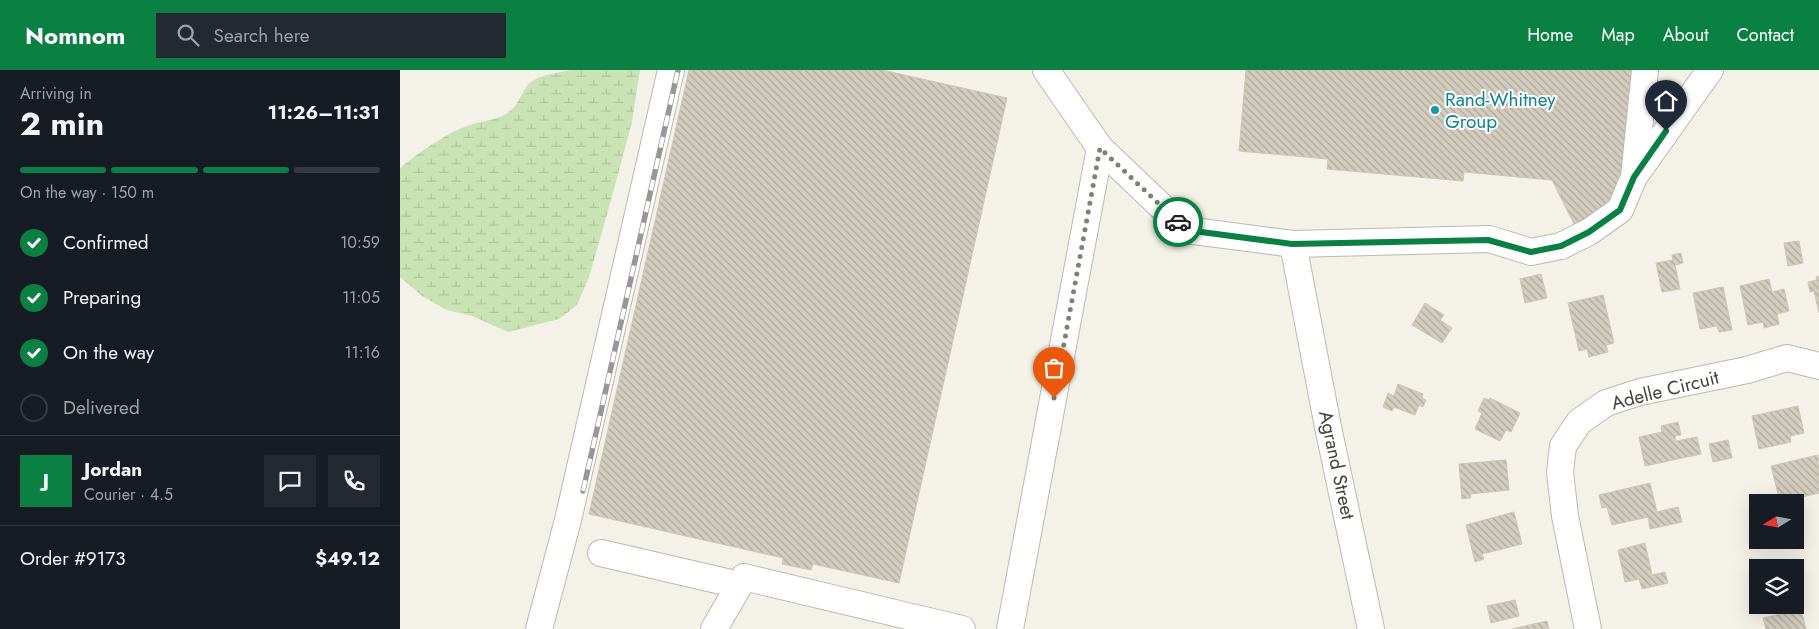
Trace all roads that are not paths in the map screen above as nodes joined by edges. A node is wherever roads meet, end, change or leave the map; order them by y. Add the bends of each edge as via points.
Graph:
1 (671, 70) edge
2 (1046, 70) edge
3 (1645, 70) edge
4 (1710, 70) edge
5 (1100, 148) junction
6 (1634, 177) junction
7 (1292, 244) junction
8 (1819, 366) edge
9 (601, 553) dead end
10 (739, 586) junction
11 (539, 629) edge
12 (714, 629) edge
13 (962, 629) edge
14 (1010, 629) edge
15 (1371, 629) edge
16 (1588, 629) edge

1 - 11 street via 568,520
2 - 5 street
3 - 6 street
4 - 6 street
5 - 7 street via 1186,230
5 - 14 street
6 - 7 street via 1620,210 1589,232 1561,246 1531,252 1488,240
7 - 15 street, Agrand Street
8 - 16 street, Adelle Circuit via 1787,358 1747,370 1640,392 1606,403 1579,422 1562,446 1560,472 1565,516
9 - 10 street
10 - 12 street
10 - 13 street via 744,577

